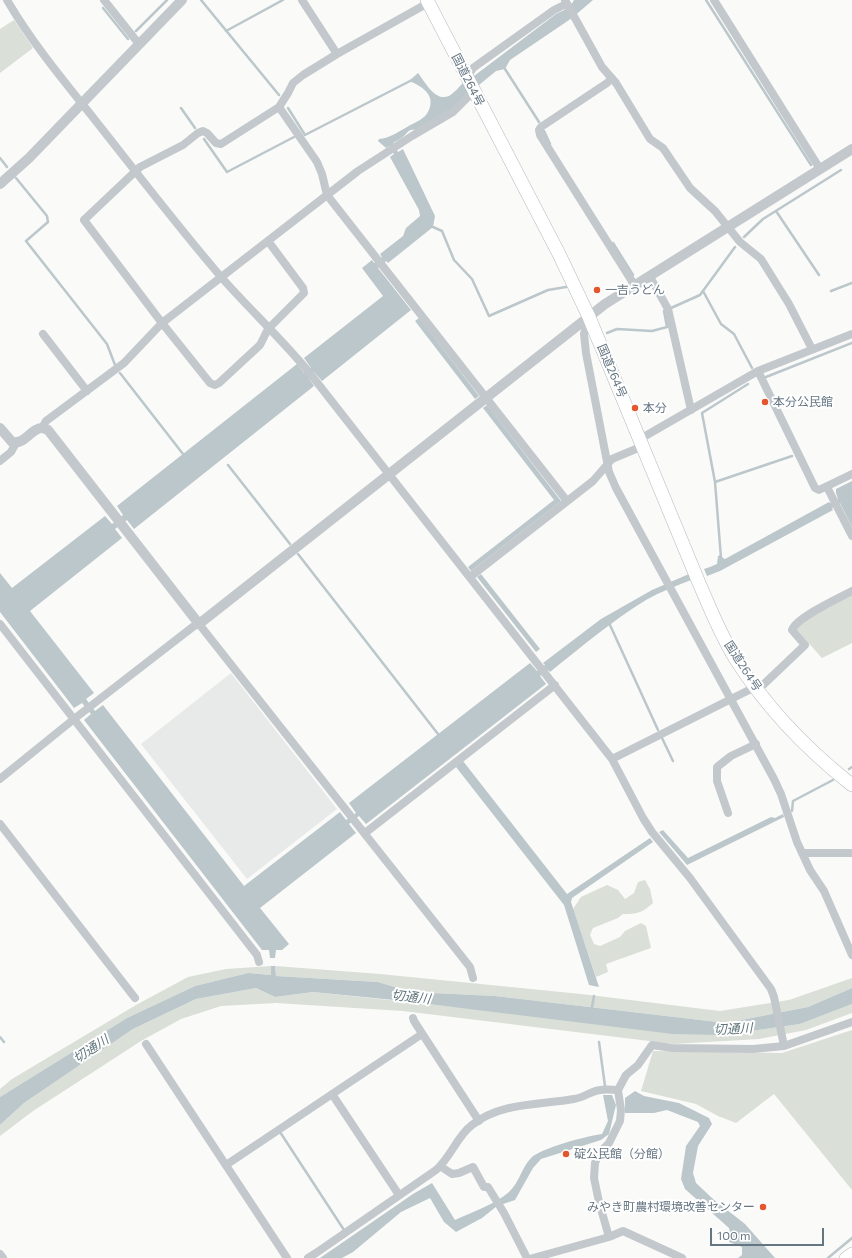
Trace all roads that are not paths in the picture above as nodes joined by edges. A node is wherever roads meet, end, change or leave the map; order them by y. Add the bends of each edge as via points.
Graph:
1 (7, 0) edge
2 (104, 0) edge
3 (182, 0) edge
4 (302, 0) edge
5 (714, 0) edge
6 (427, 1) edge
7 (566, 3) edge
8 (139, 44) junction
9 (337, 54) junction
10 (467, 78) junction
11 (611, 79) junction
12 (474, 91) junction
13 (81, 103) junction
14 (279, 107) junction
15 (852, 149) edge
16 (820, 169) junction
17 (135, 171) junction
18 (0, 184) edge
19 (327, 195) junction
20 (728, 228) junction
21 (268, 241) junction
22 (222, 277) junction
23 (650, 277) junction
24 (635, 286) junction
25 (589, 317) junction
26 (162, 323) junction
27 (268, 329) junction
28 (42, 334) dead end
29 (852, 334) edge
30 (812, 349) junction
31 (758, 371) junction
32 (87, 391) junction
33 (487, 398) junction
34 (691, 410) junction
35 (0, 428) edge
36 (42, 428) junction
37 (642, 442) junction
38 (16, 443) junction
39 (0, 460) edge
40 (608, 464) junction
41 (390, 474) junction
42 (852, 474) edge
43 (827, 487) junction
44 (567, 501) junction
45 (852, 536) edge
46 (470, 577) junction
47 (852, 591) edge
48 (0, 624) edge
49 (199, 624) junction
50 (555, 685) junction
51 (756, 689) junction
52 (731, 699) junction
53 (74, 719) junction
54 (756, 744) junction
55 (612, 759) junction
56 (0, 779) edge
57 (852, 785) edge
58 (728, 813) dead end
59 (0, 824) edge
60 (365, 832) junction
61 (802, 853) junction
62 (852, 853) edge
63 (852, 955) edge
64 (259, 962) dead end
65 (473, 978) dead end
66 (135, 998) dead end
67 (414, 1018) dead end
68 (852, 1022) edge
69 (422, 1034) junction
70 (146, 1044) dead end
71 (784, 1044) junction
72 (618, 1090) junction
73 (332, 1094) junction
74 (479, 1120) junction
75 (226, 1164) junction
76 (440, 1166) junction
77 (399, 1195) junction
78 (609, 1237) junction
79 (852, 1253) edge
80 (0, 1254) edge
81 (678, 1256) edge
82 (2, 1258) edge
83 (287, 1258) edge
84 (308, 1258) edge
85 (527, 1258) edge
86 (533, 1258) edge
87 (665, 1258) edge
88 (846, 1258) edge

1 - 13 street via 38,48
2 - 8 street
3 - 8 street
4 - 9 street
5 - 16 street
6 - 9 street
6 - 10 highway, 国道264号
7 - 10 street via 473,68
7 - 11 street
8 - 13 street
9 - 14 street via 293,83
10 - 12 highway, 国道264号
11 - 20 street via 616,83 650,139 663,148 690,188 715,211
11 - 24 street via 539,130 540,136
12 - 19 street via 453,112 358,171
12 - 25 highway, 国道264号
13 - 17 street
13 - 18 street via 29,158
14 - 17 street via 221,144 216,143 203,131
14 - 19 street via 317,162
15 - 16 street
16 - 20 street
17 - 22 street
17 - 26 street via 84,220
19 - 21 street
19 - 33 street
20 - 23 street
20 - 30 street via 761,259 789,304
21 - 22 street
21 - 27 street via 303,288 304,293
22 - 26 street
22 - 27 street
23 - 24 street
23 - 34 street via 668,309
24 - 25 street
25 - 33 street
25 - 37 highway, 国道264号
25 - 40 street via 584,334 586,353
26 - 27 street via 210,383 215,384 260,345
26 - 32 street via 124,364
27 - 41 street via 309,372
28 - 32 street
29 - 30 street
30 - 31 street
31 - 34 street
31 - 43 street via 815,488 819,490
32 - 36 street via 46,421
33 - 41 street
33 - 44 street
34 - 37 street
35 - 38 street via 12,442
36 - 38 street
36 - 49 street via 48,430
37 - 40 street via 612,459
37 - 51 highway, 国道264号 via 717,625 734,657
38 - 39 street via 11,452
40 - 44 street via 594,481
40 - 52 street via 616,488
41 - 46 street
41 - 49 street
42 - 43 street
43 - 45 street
44 - 46 street
46 - 50 street
47 - 51 street via 793,626 792,630 805,645
48 - 53 street
49 - 53 street
49 - 60 street
50 - 55 street
50 - 60 street
51 - 52 street
51 - 57 highway, 国道264号 via 799,739
52 - 54 street
52 - 55 street
53 - 56 street
53 - 64 street via 257,955
54 - 58 street via 731,756 717,767 717,781
54 - 61 street via 781,794
55 - 71 street via 652,832 702,894 771,989
59 - 66 street
60 - 65 street via 470,967
61 - 62 street
61 - 63 street via 824,891
67 - 69 street
68 - 71 street
69 - 73 street
69 - 74 street
70 - 75 street
71 - 72 street via 753,1049 672,1048 652,1045 638,1065 626,1075
72 - 74 street via 600,1090 577,1099 512,1107
72 - 78 street via 620,1121 608,1143 599,1153 594,1178
73 - 75 street
73 - 77 street
74 - 76 street via 465,1132
75 - 83 street
76 - 77 street
76 - 85 street via 452,1174 473,1167 484,1187 488,1187 495,1198
77 - 84 street
78 - 81 street via 623,1231
78 - 86 street
79 - 88 main road
80 - 82 street
81 - 87 street

